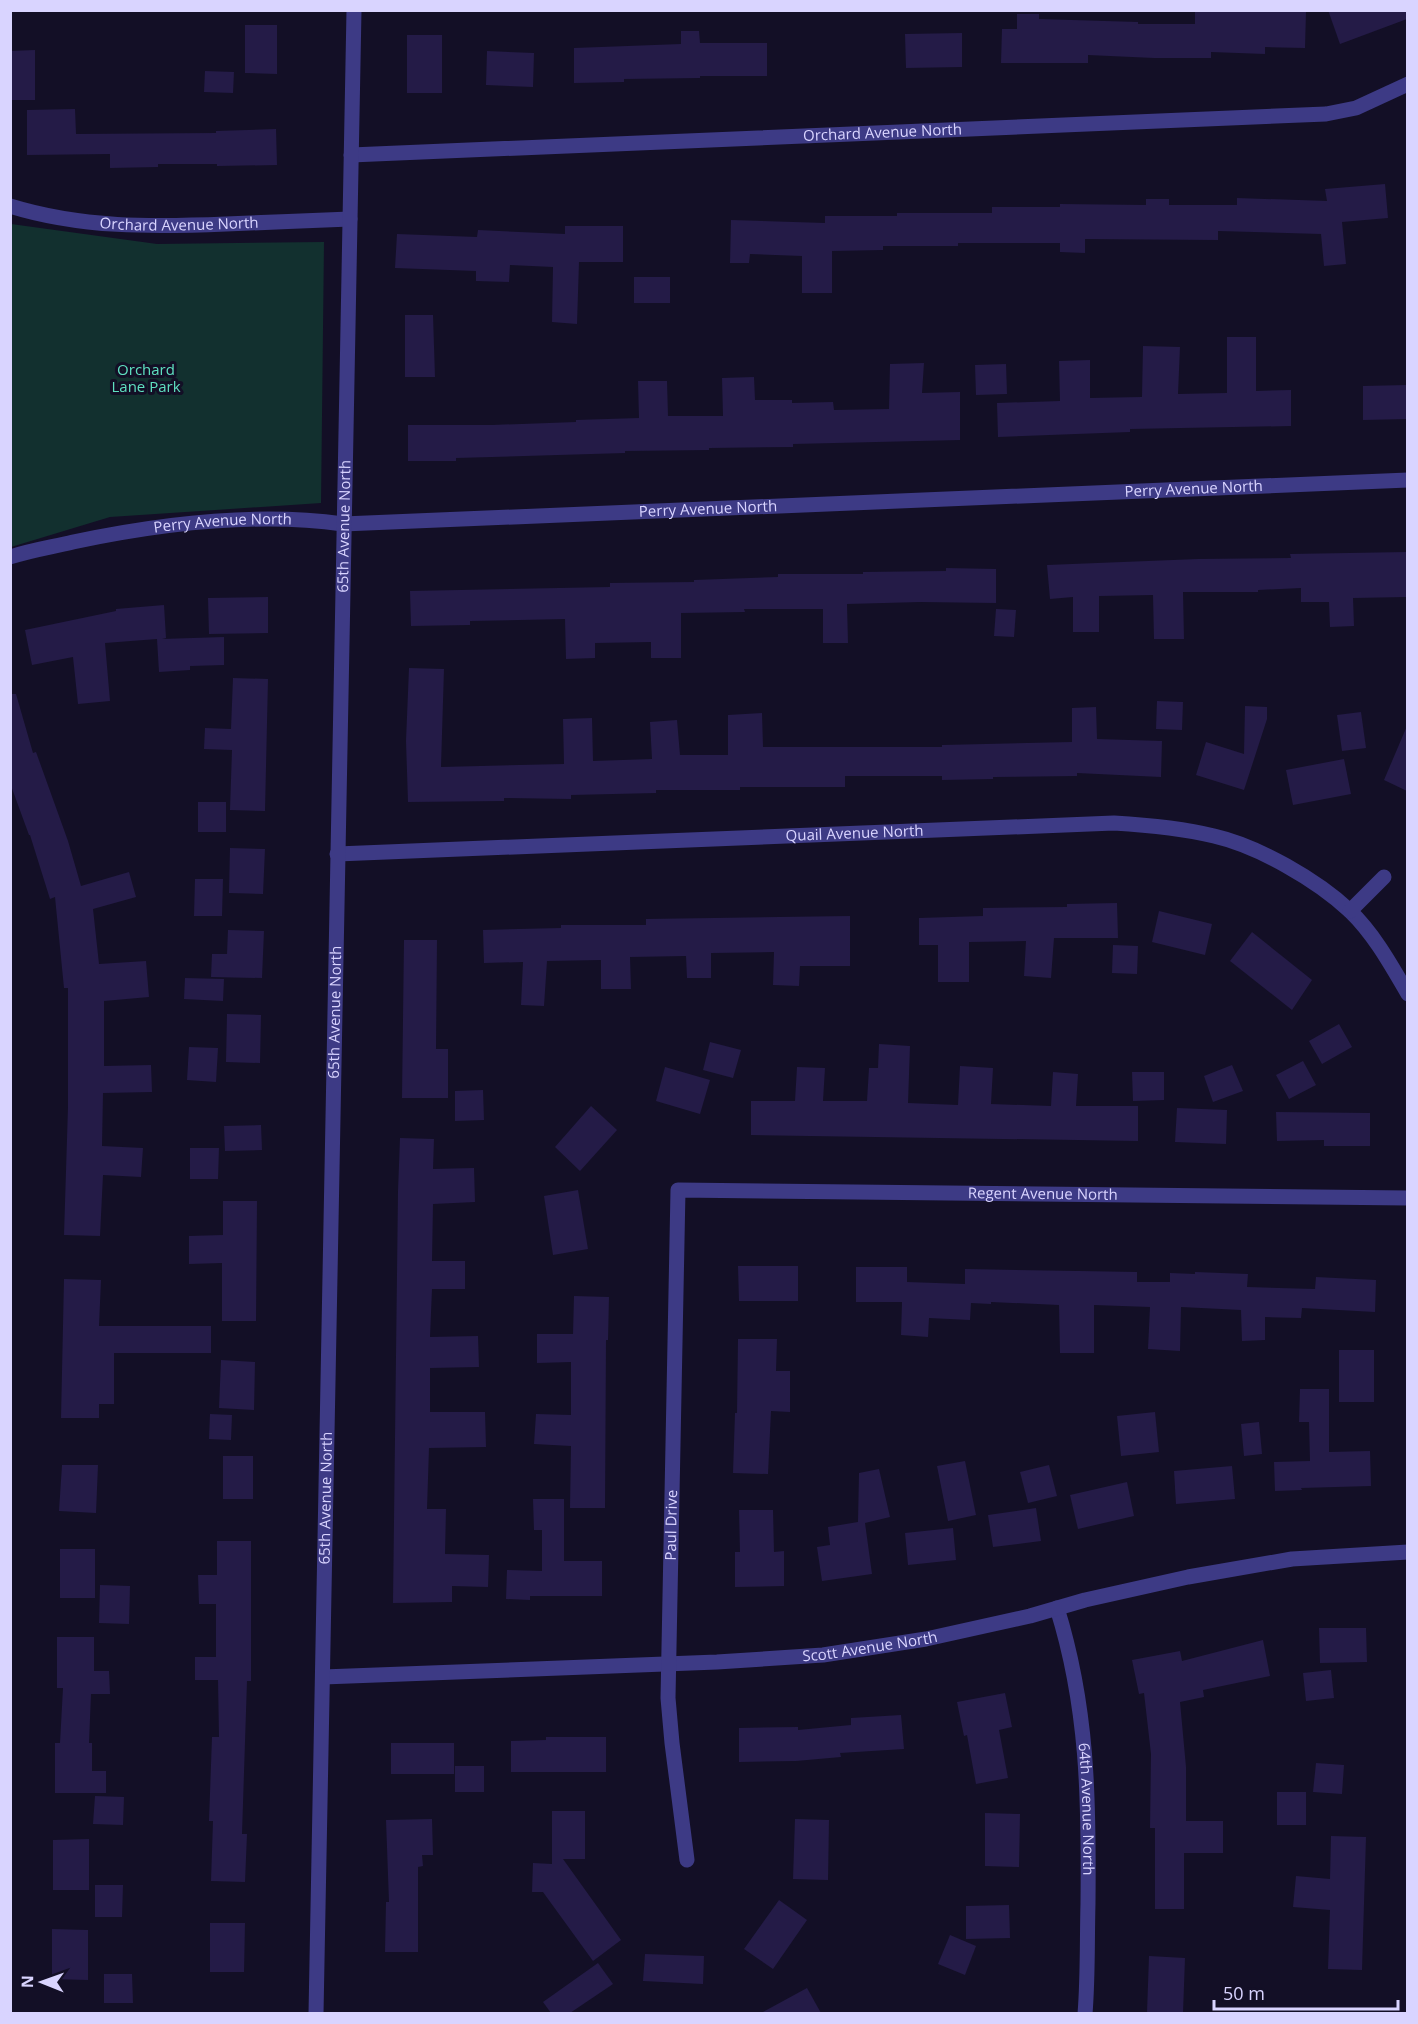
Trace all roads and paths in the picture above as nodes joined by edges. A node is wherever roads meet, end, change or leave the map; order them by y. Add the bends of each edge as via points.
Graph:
1 (354, 10) edge
2 (1407, 84) edge
3 (351, 155) junction
4 (10, 206) edge
5 (350, 219) junction
6 (1407, 480) edge
7 (343, 524) junction
8 (10, 557) edge
9 (338, 854) junction
10 (1383, 877) dead end
11 (1350, 911) junction
12 (1407, 994) edge
13 (678, 1190) joint
14 (1407, 1198) edge
15 (1407, 1551) edge
16 (1057, 1608) junction
17 (668, 1664) junction
18 (323, 1677) junction
19 (687, 1860) dead end
20 (316, 2013) edge
21 (1086, 2013) edge

1 - 3 street, 65th Avenue North
2 - 3 street, Orchard Avenue North via 1356,108 1326,114
3 - 5 street, 65th Avenue North
4 - 5 street, Orchard Avenue North via 94,223 158,226
5 - 7 street, 65th Avenue North
6 - 7 street, Perry Avenue North
7 - 8 street, Perry Avenue North via 309,519 212,522 115,534
7 - 9 street, 65th Avenue North
9 - 11 street, Quail Avenue North via 1114,823 1166,826 1217,836 1265,855 1310,880
9 - 18 street, 65th Avenue North
10 - 11 street
11 - 12 street, Quail Avenue North via 1383,952
13 - 14 street, Regent Avenue North
13 - 17 street, Paul Drive
15 - 16 street, Scott Avenue North via 1292,1559 1188,1577
16 - 17 street, Scott Avenue North via 926,1639 834,1653
16 - 21 street, 64th Avenue North via 1080,1704 1087,1766
17 - 18 street, Scott Avenue North
17 - 19 street, Paul Drive via 672,1743
18 - 20 street, 65th Avenue North

